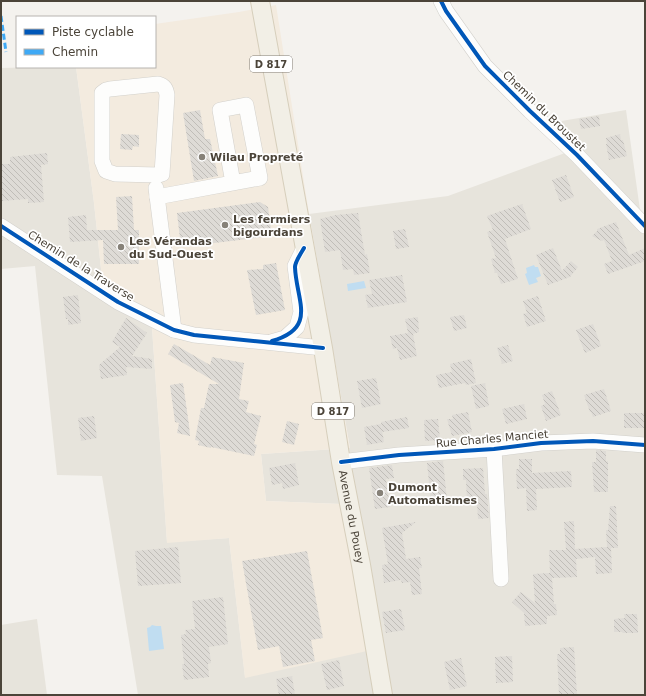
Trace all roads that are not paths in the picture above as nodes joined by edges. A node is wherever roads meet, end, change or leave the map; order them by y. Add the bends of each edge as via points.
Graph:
1 (260, 1) edge
2 (441, 1) edge
3 (154, 175) junction
4 (233, 183) junction
5 (157, 197) junction
6 (1, 226) edge
7 (645, 226) edge
8 (304, 248) junction
9 (174, 330) junction
10 (268, 342) junction
11 (323, 348) junction
12 (645, 444) edge
13 (494, 449) junction
14 (341, 462) junction
15 (501, 579) dead end
16 (383, 695) edge

1 - 8 main road, Avenue du Pouey / D 817
2 - 7 street, Chemin du Broustet via 485,66 577,155
3 - 3 street via 111,173 103,166 102,93 106,90 158,84 166,89 163,172
3 - 5 street
4 - 4 street via 260,178 246,105 220,110
4 - 5 street
5 - 9 street
6 - 9 street, Chemin de la Traverse via 118,302
8 - 10 street, Chemin de la Traverse via 295,266 302,312 297,327 285,338
8 - 11 main road, Avenue du Pouey / D 817
9 - 10 street, Chemin de la Traverse via 194,335
10 - 11 street, Chemin de la Traverse
11 - 14 main road, Avenue du Pouey / D 817
12 - 13 street, Rue Charles Manciet via 541,443
13 - 14 street, Rue Charles Manciet
13 - 15 street
14 - 16 main road, Avenue du Pouey / D 817

